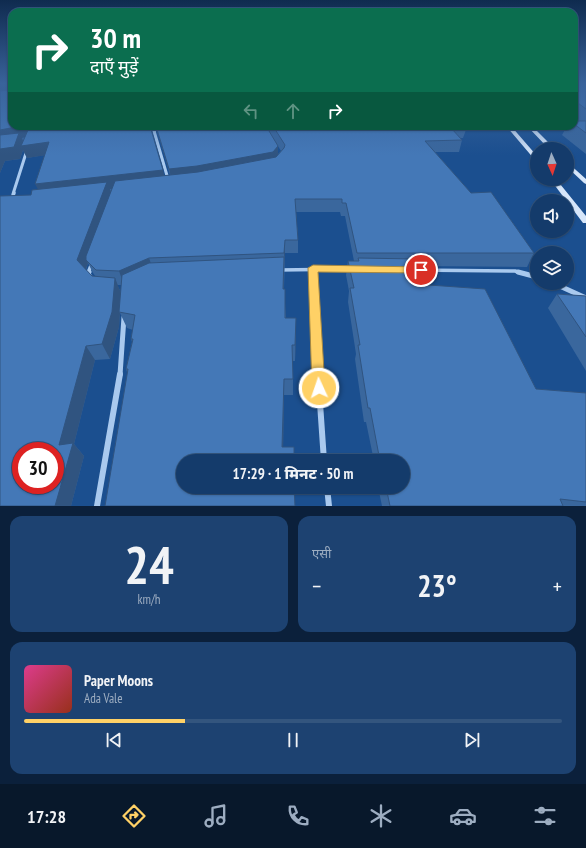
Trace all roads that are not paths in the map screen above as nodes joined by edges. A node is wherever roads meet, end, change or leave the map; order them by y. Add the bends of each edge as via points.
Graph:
1 (154, 130) edge
2 (512, 130) edge
3 (533, 130) edge
4 (545, 142) edge
5 (28, 147) edge
6 (530, 151) edge
7 (574, 171) edge
8 (586, 182) edge
9 (170, 186) edge
10 (558, 186) edge
11 (18, 202) edge
12 (11, 203) junction
13 (5, 204) edge
14 (586, 221) edge
15 (93, 259) edge
16 (313, 268) junction
17 (359, 269) edge
18 (272, 270) edge
19 (406, 270) edge
20 (530, 275) edge
21 (92, 279) edge
22 (568, 290) edge
23 (586, 298) edge
24 (124, 312) edge
25 (323, 454) edge
26 (328, 494) edge
27 (97, 506) edge
28 (329, 506) edge

1 - 9 street
2 - 6 main road
3 - 4 main road
5 - 12 street
7 - 8 main road
10 - 14 main road
11 - 12 street
12 - 13 street
15 - 21 street via 88,274
16 - 17 street
16 - 18 street
16 - 25 street
19 - 20 street via 515,271
22 - 23 street
24 - 27 street via 120,376
26 - 28 street

